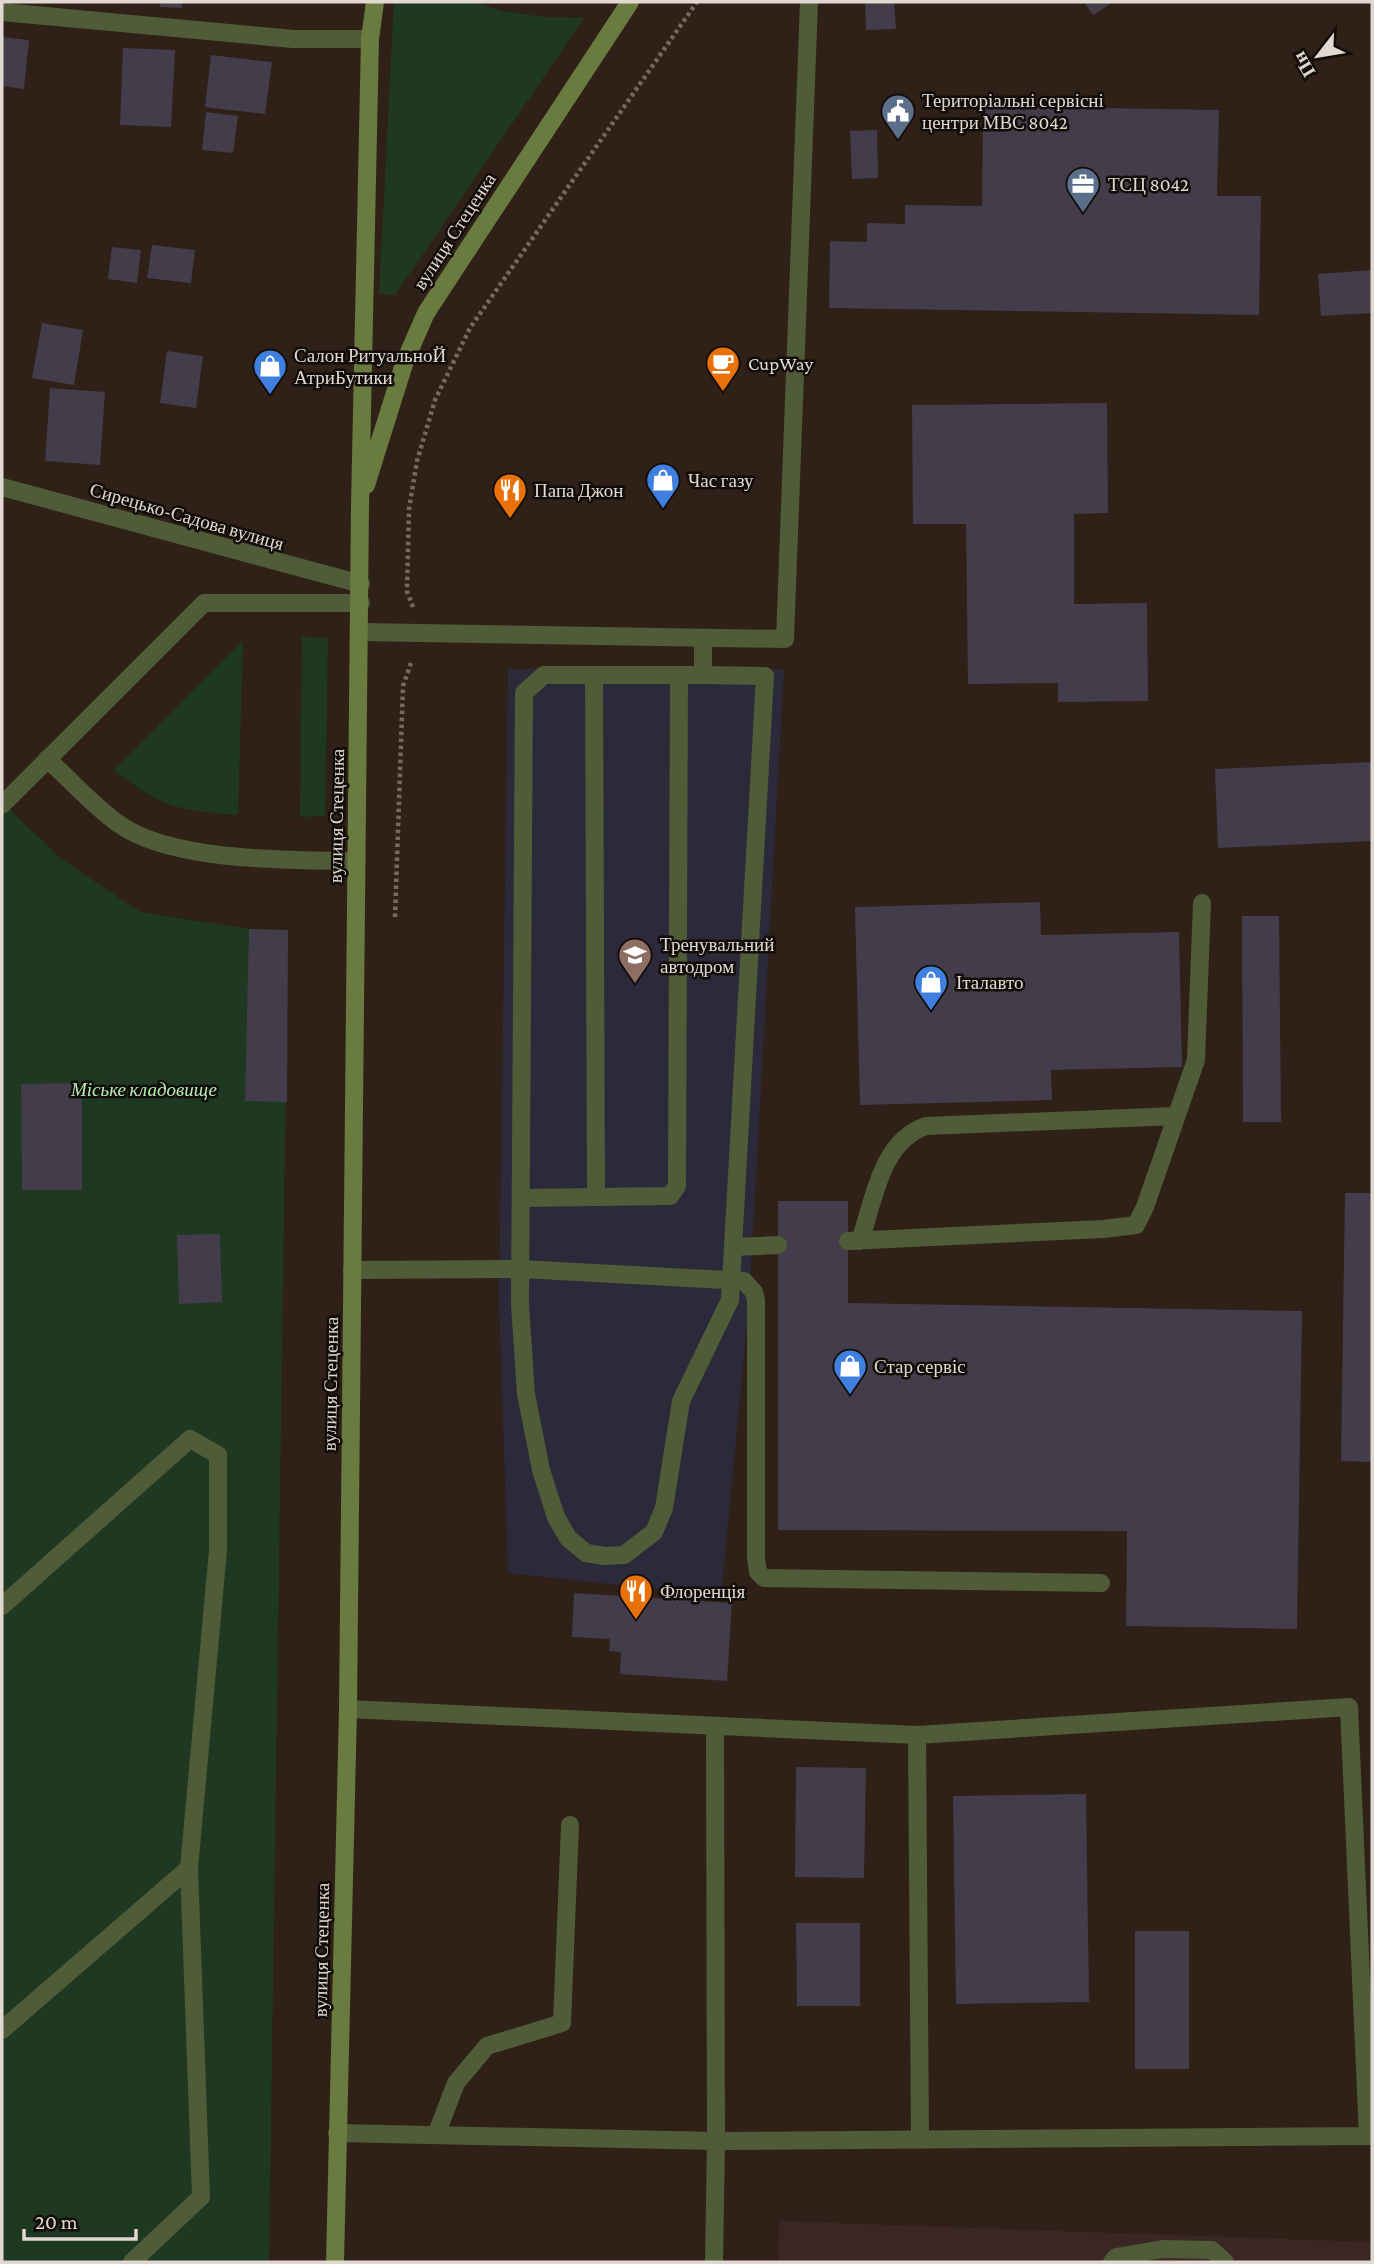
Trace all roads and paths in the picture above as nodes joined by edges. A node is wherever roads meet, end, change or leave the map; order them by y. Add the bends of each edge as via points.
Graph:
1 (375, 2) edge
2 (630, 2) edge
3 (697, 2) edge
4 (809, 2) edge
5 (2, 12) edge
6 (370, 39) junction
7 (2, 487) edge
8 (360, 505) junction
9 (361, 584) junction
10 (361, 603) junction
11 (360, 632) junction
12 (424, 635) junction
13 (703, 638) junction
14 (594, 675) junction
15 (679, 675) junction
16 (703, 675) junction
17 (47, 759) junction
18 (2, 805) edge
19 (356, 861) junction
20 (1202, 903) dead end
21 (395, 917) dead end
22 (1176, 1116) junction
23 (596, 1197) junction
24 (521, 1198) junction
25 (778, 1245) dead end
26 (733, 1247) junction
27 (521, 1269) junction
28 (352, 1270) junction
29 (732, 1278) junction
30 (1101, 1583) dead end
31 (2, 1606) edge
32 (348, 1709) junction
33 (715, 1726) junction
34 (917, 1735) junction
35 (570, 1825) dead end
36 (189, 1868) junction
37 (6, 2018) edge
38 (337, 2133) junction
39 (436, 2135) junction
40 (1370, 2136) edge
41 (920, 2139) junction
42 (716, 2141) junction
43 (132, 2262) edge
44 (335, 2262) edge
45 (714, 2262) edge
46 (1112, 2262) edge
47 (1225, 2262) edge

1 - 6 main road, вулиця Стеценка
2 - 8 main road, вулиця Стеценка via 426,313 405,361
3 - 12 path via 470,328 435,400 409,509 407,591
4 - 13 street via 785,639
5 - 6 street via 313,41
6 - 8 main road, вулиця Стеценка
7 - 9 street, Сирецько-Садова вулиця
8 - 9 main road, вулиця Стеценка
9 - 10 main road, вулиця Стеценка
10 - 11 main road, вулиця Стеценка
10 - 17 street via 204,603
11 - 12 street
11 - 19 main road, вулиця Стеценка
12 - 13 street
12 - 21 path via 403,687
13 - 16 street
14 - 15 street
14 - 23 street
14 - 24 street via 544,675 524,693
15 - 16 street
15 - 23 street via 677,1186 670,1196
16 - 26 street via 765,676
17 - 18 street
17 - 19 street via 120,825 163,844 226,855
19 - 28 main road, вулиця Стеценка
20 - 22 street via 1196,1060
22 - 22 street via 926,1126 909,1131 889,1156 854,1241 1136,1225
23 - 24 street
24 - 27 street
25 - 26 street
26 - 29 street
27 - 28 street
27 - 29 street
27 - 29 street via 526,1394 541,1470 555,1517 568,1538 586,1553 605,1556 624,1555 654,1532 664,1508 681,1401 730,1300
28 - 32 main road, вулиця Стеценка
29 - 30 street via 744,1281 756,1300 756,1558 764,1578
31 - 36 street via 190,1439 218,1455 218,1550
32 - 33 street
32 - 38 main road, вулиця Стеценка
33 - 34 street
33 - 42 street
34 - 40 street via 1349,1707
34 - 41 street
35 - 39 street via 562,2023 487,2046 456,2083
36 - 37 street
36 - 43 street via 201,2197
38 - 39 street
38 - 44 main road, вулиця Стеценка
39 - 42 street
40 - 41 street
41 - 42 street
42 - 45 street
46 - 47 street via 1116,2257 1163,2249 1212,2250

